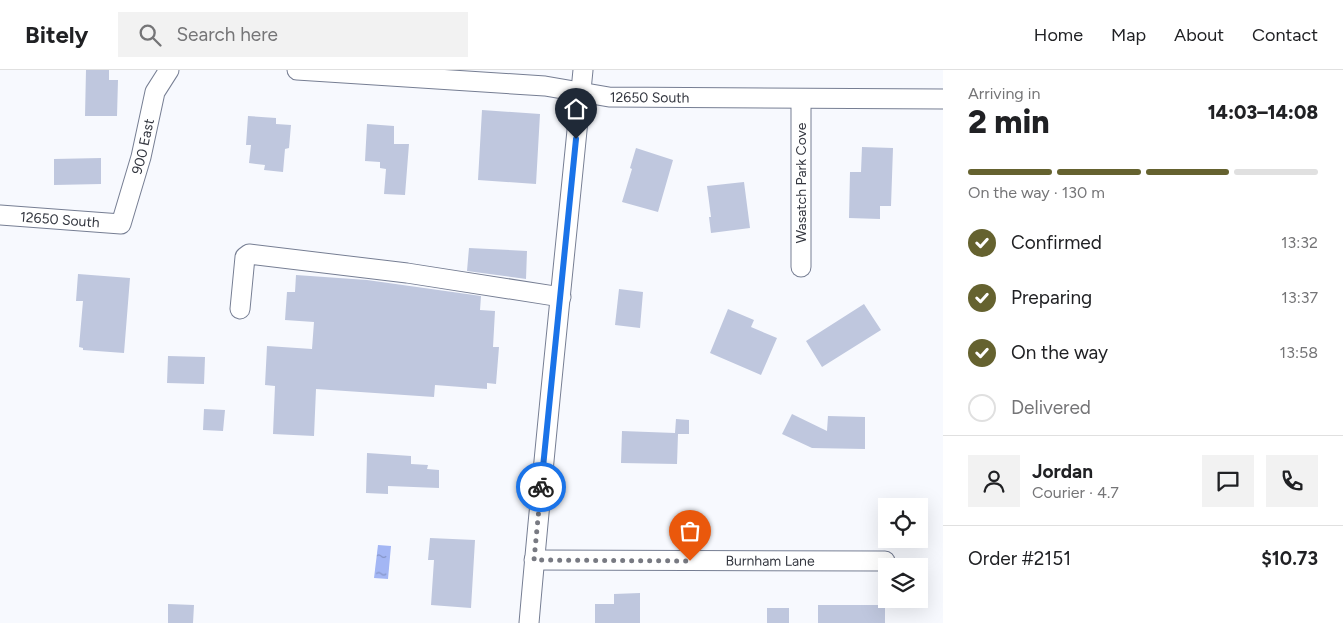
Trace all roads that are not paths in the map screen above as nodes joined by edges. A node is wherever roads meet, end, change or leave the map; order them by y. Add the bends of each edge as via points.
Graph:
1 (168, 70) edge
2 (297, 70) edge
3 (583, 70) edge
4 (580, 93) junction
5 (801, 99) junction
6 (943, 99) edge
7 (0, 215) edge
8 (121, 224) joint
9 (801, 267) dead end
10 (561, 296) junction
11 (240, 309) dead end
12 (534, 560) junction
13 (878, 561) edge
14 (529, 623) edge

1 - 8 street, 900 East via 156,92
2 - 4 street, 12650 South via 545,86
3 - 4 street
4 - 5 street, 12650 South via 609,97
4 - 10 street
5 - 6 street, 12650 South
5 - 9 street, Wasatch Park Cove
7 - 8 street, 12650 South
10 - 11 street via 249,254 245,257
10 - 12 street
12 - 13 street, Burnham Lane
12 - 14 street

